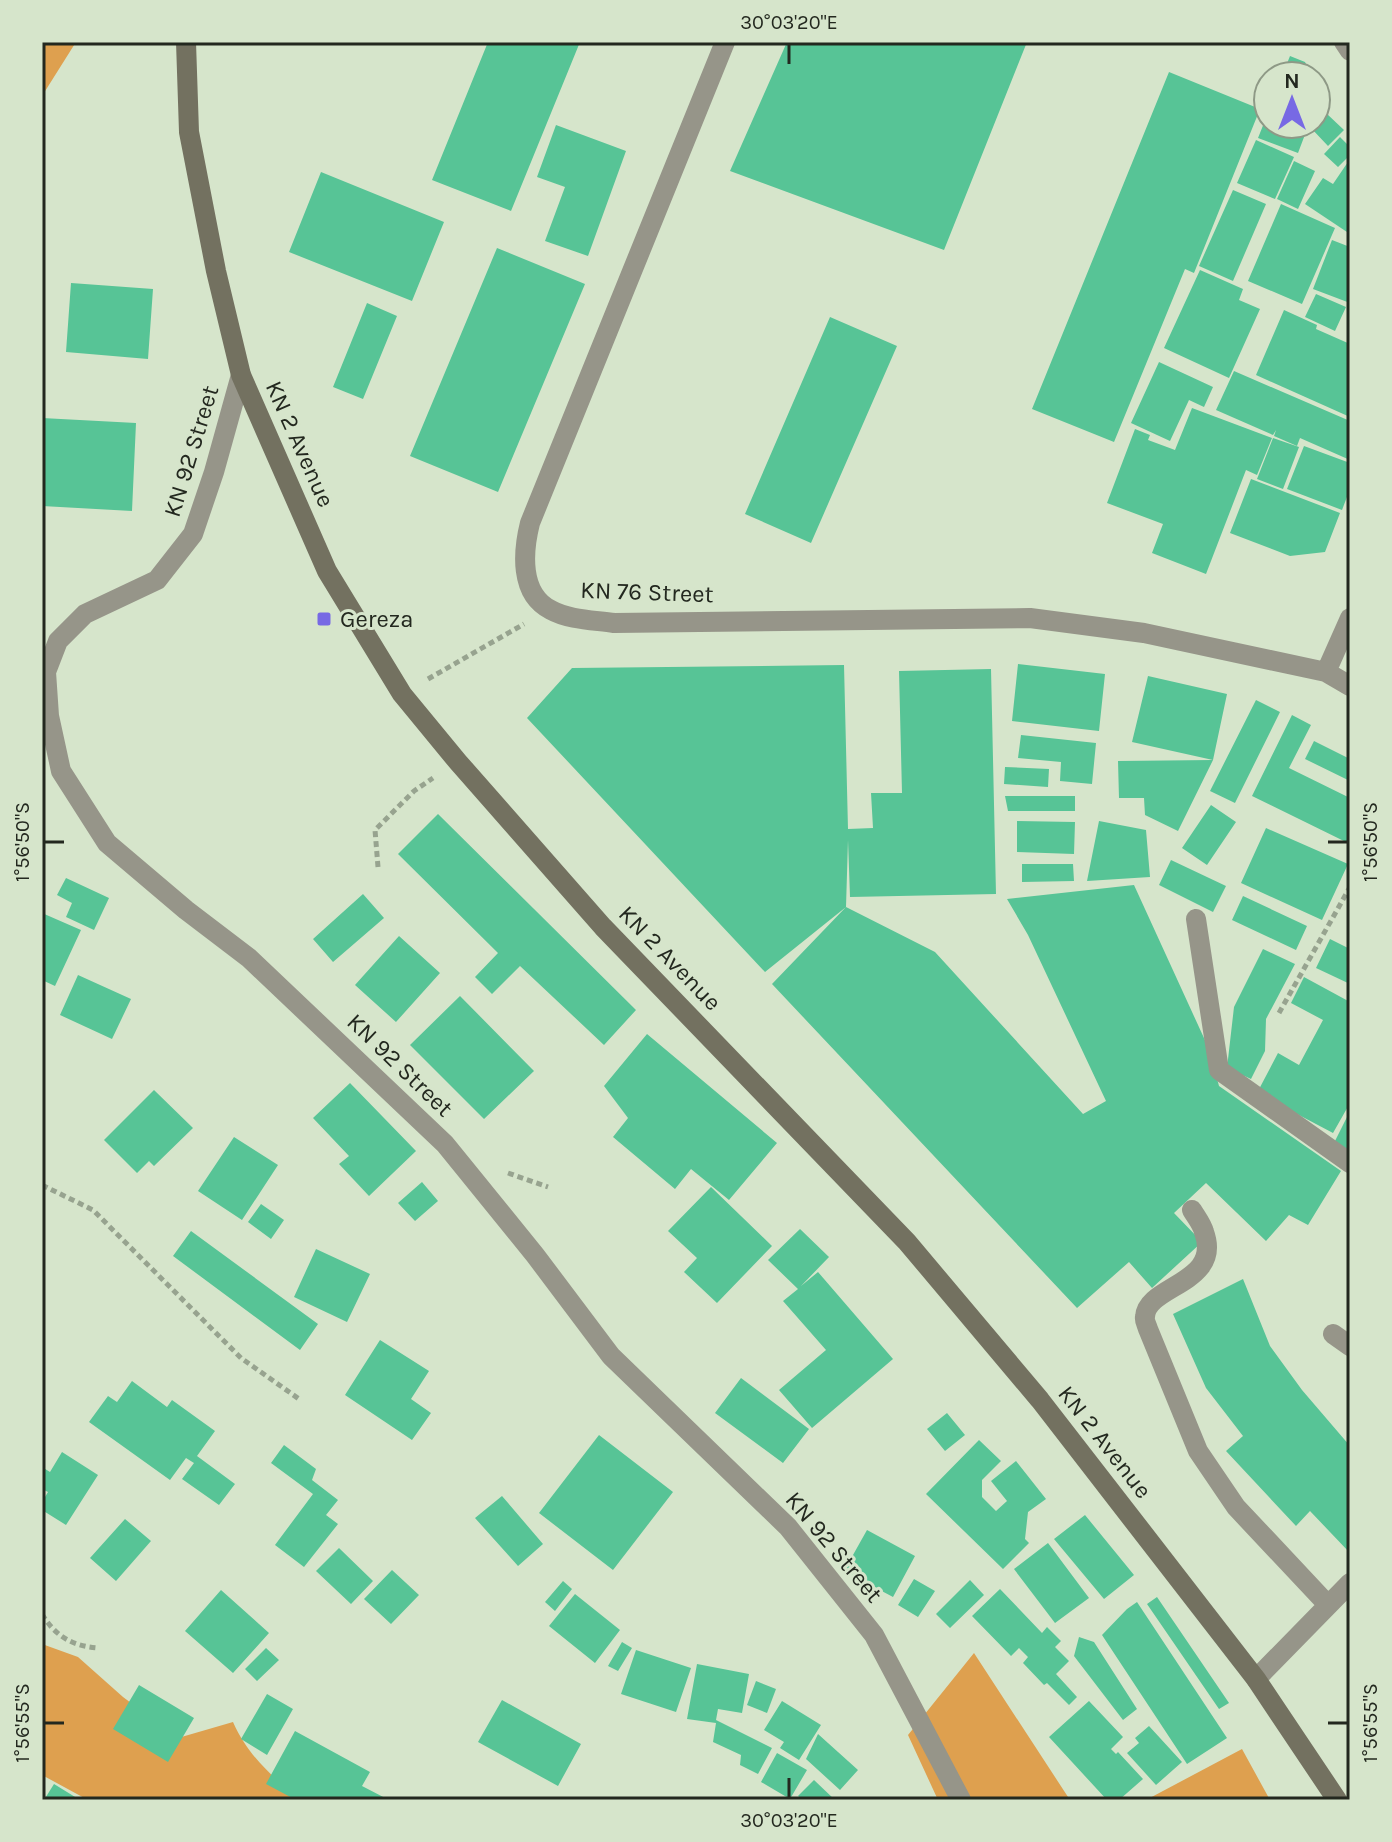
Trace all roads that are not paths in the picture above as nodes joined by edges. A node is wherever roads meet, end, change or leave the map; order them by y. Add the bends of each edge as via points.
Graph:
1 (186, 42) edge
2 (725, 42) edge
3 (1344, 42) edge
4 (1350, 51) edge
5 (241, 375) junction
6 (1350, 618) edge
7 (1326, 672) junction
8 (1350, 686) edge
9 (1196, 919) dead end
10 (1350, 1163) edge
11 (1192, 1210) dead end
12 (1350, 1583) edge
13 (1328, 1605) junction
14 (1256, 1679) junction
15 (961, 1800) edge
16 (1337, 1800) edge

1 - 5 main road, KN 2 Avenue via 189,132
2 - 7 street, KN 76 Street via 530,523 525,574 549,610 614,623 1030,618 1144,633
3 - 4 street
5 - 14 main road, KN 2 Avenue via 327,571 402,694 603,927 907,1242 1040,1400
5 - 15 street, KN 92 Street via 193,534 157,580 85,614 58,641 46,672 61,771 107,843 249,958 445,1144 611,1356 788,1527 874,1635
6 - 7 street
7 - 8 street, KN 76 Street
9 - 10 street via 1219,1070
11 - 13 street via 1205,1233 1207,1255 1202,1267 1149,1306 1144,1317 1148,1329 1198,1451 1236,1507
12 - 13 street
13 - 14 street
14 - 16 main road, KN 2 Avenue

